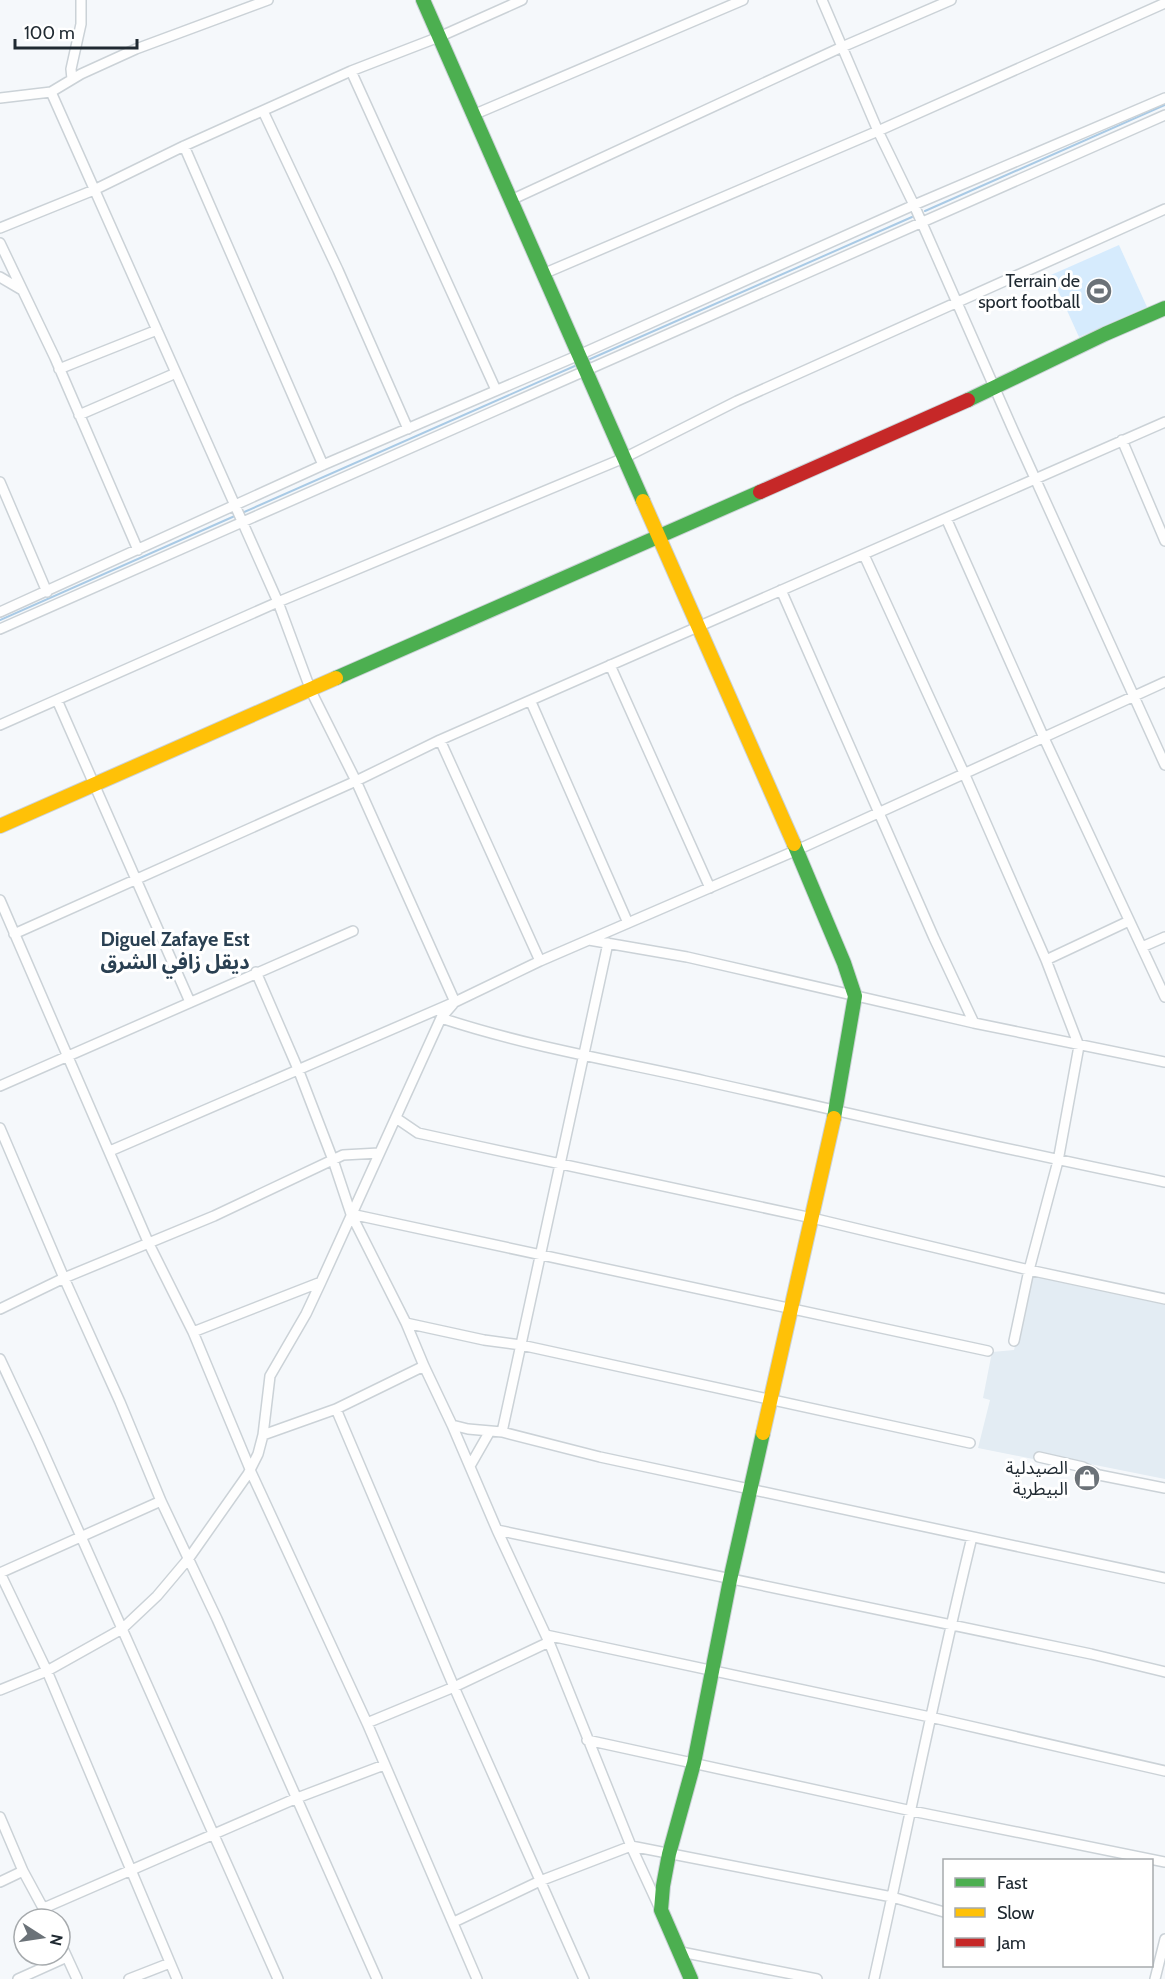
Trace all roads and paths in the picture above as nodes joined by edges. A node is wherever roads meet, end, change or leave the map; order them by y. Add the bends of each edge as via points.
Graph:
1 (81, 0) edge
2 (268, 0) edge
3 (423, 0) edge
4 (522, 0) edge
5 (743, 0) edge
6 (822, 0) edge
7 (951, 0) edge
8 (1165, 3) edge
9 (439, 37) junction
10 (842, 47) junction
11 (351, 71) junction
12 (72, 79) junction
13 (51, 92) junction
14 (0, 98) edge
15 (1165, 98) edge
16 (263, 111) junction
17 (473, 115) junction
18 (1165, 115) edge
19 (878, 131) junction
20 (184, 146) junction
21 (94, 190) junction
22 (511, 200) junction
23 (1165, 209) edge
24 (918, 213) junction
25 (0, 228) edge
26 (0, 243) edge
27 (543, 274) junction
28 (0, 277) edge
29 (22, 290) junction
30 (957, 304) junction
31 (1165, 308) edge
32 (157, 330) junction
33 (582, 362) junction
34 (60, 369) junction
35 (176, 373) junction
36 (995, 388) junction
37 (496, 390) junction
38 (79, 415) junction
39 (1165, 422) edge
40 (408, 429) junction
41 (1122, 440) junction
42 (624, 458) junction
43 (323, 465) junction
44 (1037, 479) junction
45 (0, 482) edge
46 (237, 514) junction
47 (946, 518) junction
48 (659, 536) junction
49 (1165, 541) edge
50 (138, 550) junction
51 (864, 555) junction
52 (781, 590) junction
53 (47, 592) junction
54 (278, 602) junction
55 (0, 612) edge
56 (699, 627) junction
57 (0, 629) edge
58 (610, 665) junction
59 (1165, 682) edge
60 (311, 691) junction
61 (1134, 695) junction
62 (57, 700) junction
63 (531, 702) junction
64 (0, 725) edge
65 (1044, 738) junction
66 (440, 740) junction
67 (1165, 765) edge
68 (964, 773) junction
69 (356, 781) junction
70 (95, 786) junction
71 (879, 812) junction
72 (0, 826) edge
73 (797, 850) junction
74 (137, 881) junction
75 (710, 888) junction
76 (0, 900) edge
77 (1129, 921) junction
78 (628, 923) junction
79 (353, 931) dead end
80 (14, 934) junction
81 (1165, 937) edge
82 (589, 940) junction
83 (608, 943) junction
84 (1142, 947) junction
85 (1046, 960) junction
86 (540, 962) junction
87 (256, 972) junction
88 (855, 996) junction
89 (1165, 997) edge
90 (190, 1002) junction
91 (455, 1002) junction
92 (441, 1018) junction
93 (974, 1023) junction
94 (1078, 1046) junction
95 (66, 1055) junction
96 (582, 1056) junction
97 (1165, 1062) edge
98 (298, 1069) junction
99 (0, 1086) edge
100 (836, 1111) junction
101 (396, 1118) junction
102 (0, 1128) edge
103 (110, 1151) junction
104 (379, 1153) junction
105 (333, 1160) junction
106 (1058, 1161) junction
107 (560, 1165) junction
108 (1165, 1182) edge
109 (351, 1214) junction
110 (812, 1218) junction
111 (149, 1244) junction
112 (542, 1255) junction
113 (1029, 1270) junction
114 (64, 1278) junction
115 (321, 1282) junction
116 (1165, 1299) edge
117 (0, 1309) edge
118 (792, 1310) junction
119 (406, 1323) junction
120 (193, 1332) junction
121 (1014, 1341) dead end
122 (521, 1345) junction
123 (988, 1352) dead end
124 (0, 1359) edge
125 (424, 1366) junction
126 (771, 1400) junction
127 (336, 1408) junction
128 (452, 1425) junction
129 (490, 1431) junction
130 (502, 1432) junction
131 (262, 1435) junction
132 (970, 1443) dead end
133 (1039, 1457) dead end
134 (470, 1466) junction
135 (250, 1469) junction
136 (1165, 1488) edge
137 (750, 1489) junction
138 (161, 1501) junction
139 (496, 1530) junction
140 (80, 1536) junction
141 (972, 1537) junction
142 (189, 1558) junction
143 (0, 1573) edge
144 (1165, 1578) edge
145 (730, 1580) junction
146 (951, 1624) junction
147 (122, 1629) junction
148 (547, 1638) junction
149 (47, 1671) junction
150 (712, 1672) junction
151 (1165, 1672) edge
152 (454, 1687) junction
153 (0, 1690) edge
154 (930, 1717) junction
155 (367, 1723) junction
156 (587, 1740) junction
157 (694, 1763) junction
158 (384, 1765) junction
159 (1165, 1771) edge
160 (297, 1798) junction
161 (912, 1811) junction
162 (0, 1817) edge
163 (214, 1833) junction
164 (631, 1846) junction
165 (669, 1854) junction
166 (1150, 1859) edge
167 (23, 1871) junction
168 (132, 1871) junction
169 (540, 1881) junction
170 (0, 1882) edge
171 (892, 1897) junction
172 (43, 1907) edge
173 (46, 1907) edge
174 (661, 1910) junction
175 (943, 1911) edge
176 (454, 1922) junction
177 (1165, 1938) edge
178 (681, 1952) junction
179 (1159, 1956) edge
180 (170, 1963) junction
181 (45, 1967) edge
182 (18, 1979) edge
183 (129, 1979) edge
184 (177, 1979) edge
185 (278, 1979) edge
186 (376, 1979) edge
187 (477, 1979) edge
188 (584, 1979) edge
189 (691, 1979) edge
190 (817, 1979) edge
191 (874, 1979) edge
192 (1155, 1979) edge

1 - 12 street
2 - 12 street via 175,34
3 - 9 street
4 - 9 street
5 - 17 street
6 - 10 street
7 - 10 street
8 - 19 street
9 - 11 street
9 - 17 street
10 - 19 street
10 - 22 street
11 - 16 street
11 - 37 street
12 - 13 street
13 - 14 street
13 - 21 street
15 - 24 street
16 - 20 street
16 - 40 street
17 - 22 street
18 - 24 street
19 - 24 street
19 - 27 street
20 - 21 street
20 - 43 street
21 - 25 street
21 - 32 street
22 - 27 street
23 - 30 street
24 - 30 street
24 - 33 street
24 - 33 street
26 - 29 street
27 - 33 street
28 - 29 street
29 - 34 street
30 - 36 street
30 - 42 street via 737,401
31 - 36 street
32 - 34 street
32 - 35 street
33 - 37 street
33 - 42 street
33 - 46 street
34 - 38 street
35 - 38 street
35 - 46 street
36 - 44 street
36 - 48 street
37 - 40 street
38 - 50 street
39 - 41 street
40 - 43 street
41 - 44 street
41 - 49 street
42 - 48 street
42 - 54 street
43 - 46 street
44 - 47 street
44 - 61 street
45 - 53 street
46 - 50 street
46 - 54 street
46 - 57 street
47 - 51 street
47 - 65 street
48 - 56 street
48 - 60 street
50 - 53 street
51 - 52 street
51 - 68 street
52 - 56 street
52 - 71 street
53 - 55 street
54 - 60 street
54 - 62 street
56 - 58 street
56 - 73 street
58 - 63 street
58 - 75 street
59 - 61 street
60 - 69 street
60 - 70 street
61 - 65 street
61 - 67 street
62 - 64 street
62 - 70 street
63 - 66 street
63 - 78 street
65 - 68 street
65 - 77 street
66 - 69 street
66 - 86 street
68 - 71 street
68 - 85 street
69 - 74 street
69 - 91 street
70 - 72 street
70 - 74 street
71 - 73 street
71 - 93 street
73 - 75 street
73 - 88 street
74 - 80 street
74 - 90 street
75 - 78 street
76 - 80 street
77 - 84 street
77 - 85 street
78 - 82 street
79 - 87 street
80 - 95 street
81 - 84 street
82 - 83 street
82 - 86 street
83 - 88 street
83 - 96 street
84 - 89 street
85 - 94 street
86 - 91 street
87 - 90 street
87 - 98 street
88 - 93 street
88 - 100 street
90 - 95 street
91 - 92 street
91 - 98 street
92 - 96 street
92 - 101 street
93 - 94 street
94 - 97 street
94 - 106 street
95 - 99 street
95 - 103 street
96 - 100 street
96 - 107 street
98 - 103 street
98 - 105 street
100 - 106 street
100 - 110 street
101 - 104 street
101 - 107 street via 418,1132
102 - 114 street
103 - 111 street
104 - 105 street via 343,1155
104 - 109 street
105 - 109 street
105 - 111 street
106 - 108 street
106 - 113 street
107 - 110 street
107 - 112 street
109 - 112 street
109 - 115 street
109 - 119 street
110 - 113 street
110 - 118 street
111 - 114 street
111 - 120 street
112 - 118 street
112 - 122 street
113 - 116 street
113 - 121 street
114 - 117 street
114 - 138 street
115 - 120 street
115 - 131 street via 270,1376
118 - 123 street
118 - 126 street
119 - 122 street
119 - 125 street
120 - 135 street
122 - 126 street
122 - 130 street
124 - 140 street
125 - 127 street
125 - 128 street
126 - 132 street
126 - 137 street
127 - 131 street
127 - 152 street
128 - 129 street
128 - 134 street
129 - 130 street
129 - 134 street
130 - 137 street
131 - 135 street
133 - 136 street via 1083,1467 1099,1475
134 - 139 street
135 - 142 street
135 - 155 street
137 - 141 street
137 - 145 street
138 - 140 street
138 - 142 street
139 - 145 street
139 - 148 street
140 - 143 street
140 - 147 street
141 - 144 street
141 - 146 street
142 - 147 street
142 - 160 street
143 - 149 street
145 - 146 street
145 - 150 street
146 - 151 street
146 - 154 street
147 - 149 street
147 - 163 street
148 - 150 street
148 - 152 street
148 - 156 street
149 - 153 street
149 - 168 street
150 - 154 street
150 - 157 street
152 - 155 street
152 - 169 street
154 - 159 street
154 - 161 street
155 - 158 street
156 - 157 street
156 - 164 street
157 - 161 street
157 - 165 street
158 - 160 street
158 - 176 street
160 - 163 street
160 - 186 street
161 - 166 street
161 - 171 street
162 - 167 street
163 - 168 street
163 - 185 street
164 - 165 street
164 - 169 street
164 - 174 street
165 - 171 street
165 - 174 street
167 - 170 street
167 - 172 street
168 - 173 street
168 - 180 street
169 - 176 street
169 - 188 street
171 - 175 street
171 - 191 street
174 - 178 street
176 - 187 street
177 - 179 street
178 - 189 street
178 - 190 street
179 - 192 street
180 - 183 street
180 - 184 street
181 - 182 street

